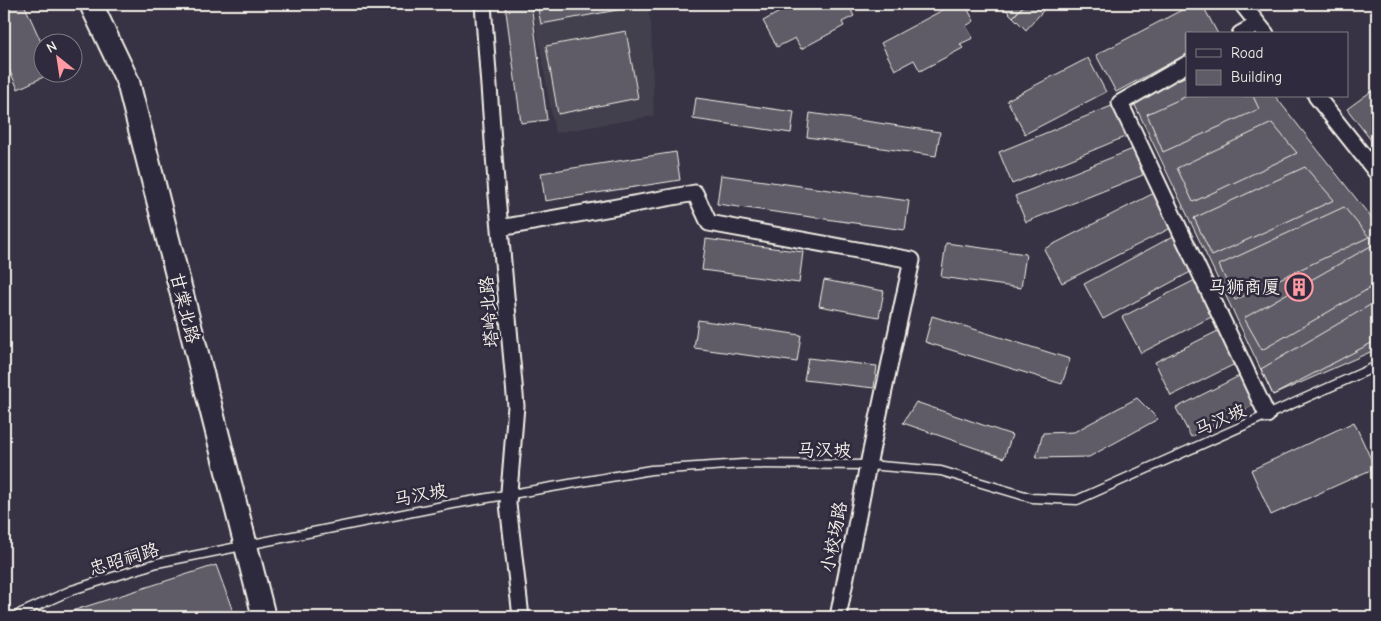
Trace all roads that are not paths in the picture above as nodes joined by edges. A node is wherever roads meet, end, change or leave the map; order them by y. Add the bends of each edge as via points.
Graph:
1 (91, 4) edge
2 (482, 4) edge
3 (1242, 4) edge
4 (1262, 29) edge
5 (1249, 32) edge
6 (1186, 65) edge
7 (1318, 98) edge
8 (1377, 173) edge
9 (500, 228) junction
10 (1377, 366) edge
11 (1267, 415) junction
12 (868, 465) junction
13 (509, 494) junction
14 (246, 545) junction
15 (16, 617) edge
16 (264, 617) edge
17 (521, 617) edge
18 (838, 617) edge

1 - 14 street, 甘棠北路 via 128,82
2 - 9 street, 塔岭北路
3 - 4 street
4 - 5 street
6 - 11 street via 1120,102
7 - 8 street
9 - 12 street, 小校场路 via 695,193 710,223 912,260
9 - 13 street, 塔岭北路 via 516,406
10 - 11 lane, 马汉坡
11 - 12 lane, 马汉坡 via 1077,500 1032,498 941,471
12 - 13 lane, 马汉坡 via 743,464 651,470
12 - 18 street, 小校场路
13 - 14 lane, 马汉坡
13 - 17 street, 塔岭北路
14 - 15 lane, 忠昭祠路 via 157,563 72,590
14 - 16 street, 甘棠北路

